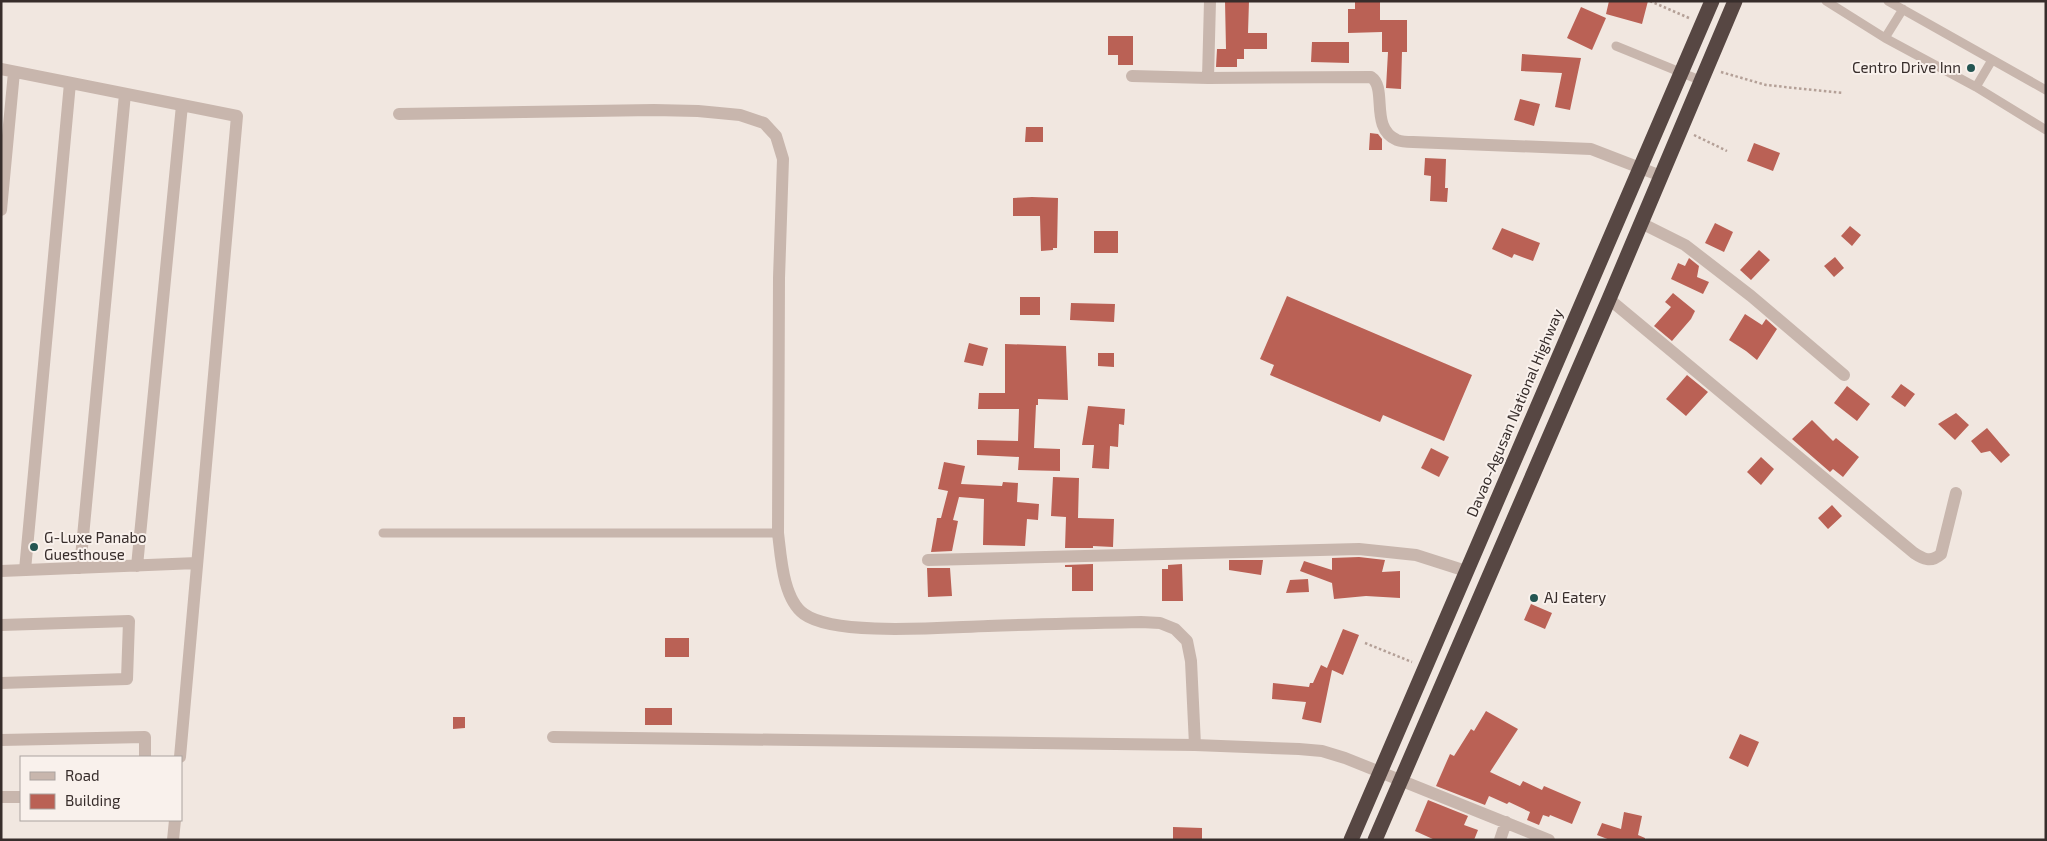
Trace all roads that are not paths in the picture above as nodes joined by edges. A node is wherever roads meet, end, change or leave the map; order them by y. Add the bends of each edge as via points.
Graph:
1 (1210, 1) edge
2 (1712, 1) edge
3 (1735, 1) edge
4 (1826, 1) edge
5 (1888, 1) edge
6 (1902, 9) junction
7 (1885, 38) junction
8 (1616, 46) dead end
9 (1992, 60) junction
10 (1, 69) edge
11 (14, 72) junction
12 (1681, 72) junction
13 (1705, 74) junction
14 (1132, 76) dead end
15 (1208, 78) junction
16 (70, 83) junction
17 (1976, 87) junction
18 (2046, 90) edge
19 (125, 94) junction
20 (182, 105) junction
21 (398, 114) dead end
22 (2046, 130) edge
23 (1639, 167) junction
24 (1661, 176) junction
25 (1, 210) edge
26 (1641, 223) junction
27 (1609, 298) junction
28 (1844, 376) dead end
29 (1956, 493) dead end
30 (1492, 511) junction
31 (1512, 520) junction
32 (383, 533) dead end
33 (778, 533) junction
34 (928, 560) dead end
35 (197, 563) junction
36 (137, 566) junction
37 (80, 568) junction
38 (25, 570) junction
39 (1, 571) edge
40 (1466, 571) junction
41 (1, 625) edge
42 (1, 683) edge
43 (554, 736) dead end
44 (1, 740) edge
45 (1195, 745) junction
46 (144, 756) edge
47 (180, 756) edge
48 (1380, 772) junction
49 (1401, 780) junction
50 (1, 797) edge
51 (20, 797) edge
52 (175, 821) edge
53 (1506, 822) junction
54 (173, 840) edge
55 (1351, 840) edge
56 (1375, 840) edge
57 (1500, 840) edge
58 (1549, 840) edge

1 - 15 street
2 - 12 highway, Davao-Agusan National Highway
3 - 13 highway
4 - 7 lane
5 - 6 lane
6 - 7 lane
6 - 9 lane
7 - 17 lane
8 - 12 lane
9 - 17 lane
9 - 18 lane
10 - 11 street
11 - 16 street
11 - 25 street
12 - 13 lane
12 - 23 highway, Davao-Agusan National Highway
13 - 24 highway
14 - 15 street
15 - 23 street via 1371,77 1377,80 1382,121 1388,134 1397,140 1591,149
16 - 19 street
16 - 38 street
17 - 22 lane
19 - 20 street
19 - 37 street
20 - 35 street via 237,116
20 - 36 street
21 - 33 street via 654,110 740,115 764,123 776,136 783,159
23 - 24 street
23 - 30 highway, Davao-Agusan National Highway
24 - 26 highway
26 - 27 highway
26 - 28 street via 1685,245 1706,260
27 - 29 street via 1922,559 1936,559 1941,554
27 - 31 highway
30 - 31 highway
30 - 40 highway, Davao-Agusan National Highway
31 - 49 highway
32 - 33 lane
33 - 45 street via 789,594 803,614 824,623 892,629 1141,622 1160,623 1175,629 1187,641 1190,655
34 - 40 street via 1359,549 1416,555
35 - 36 street
35 - 47 street
36 - 37 street
37 - 38 street
38 - 39 street
40 - 48 highway, Davao-Agusan National Highway
41 - 42 street via 129,621 127,679
43 - 45 street
44 - 46 street via 145,737
45 - 48 street via 1322,751
48 - 49 street
48 - 55 highway, Davao-Agusan National Highway
49 - 53 street
49 - 56 highway
50 - 51 street
52 - 54 street
53 - 57 street
53 - 58 street

